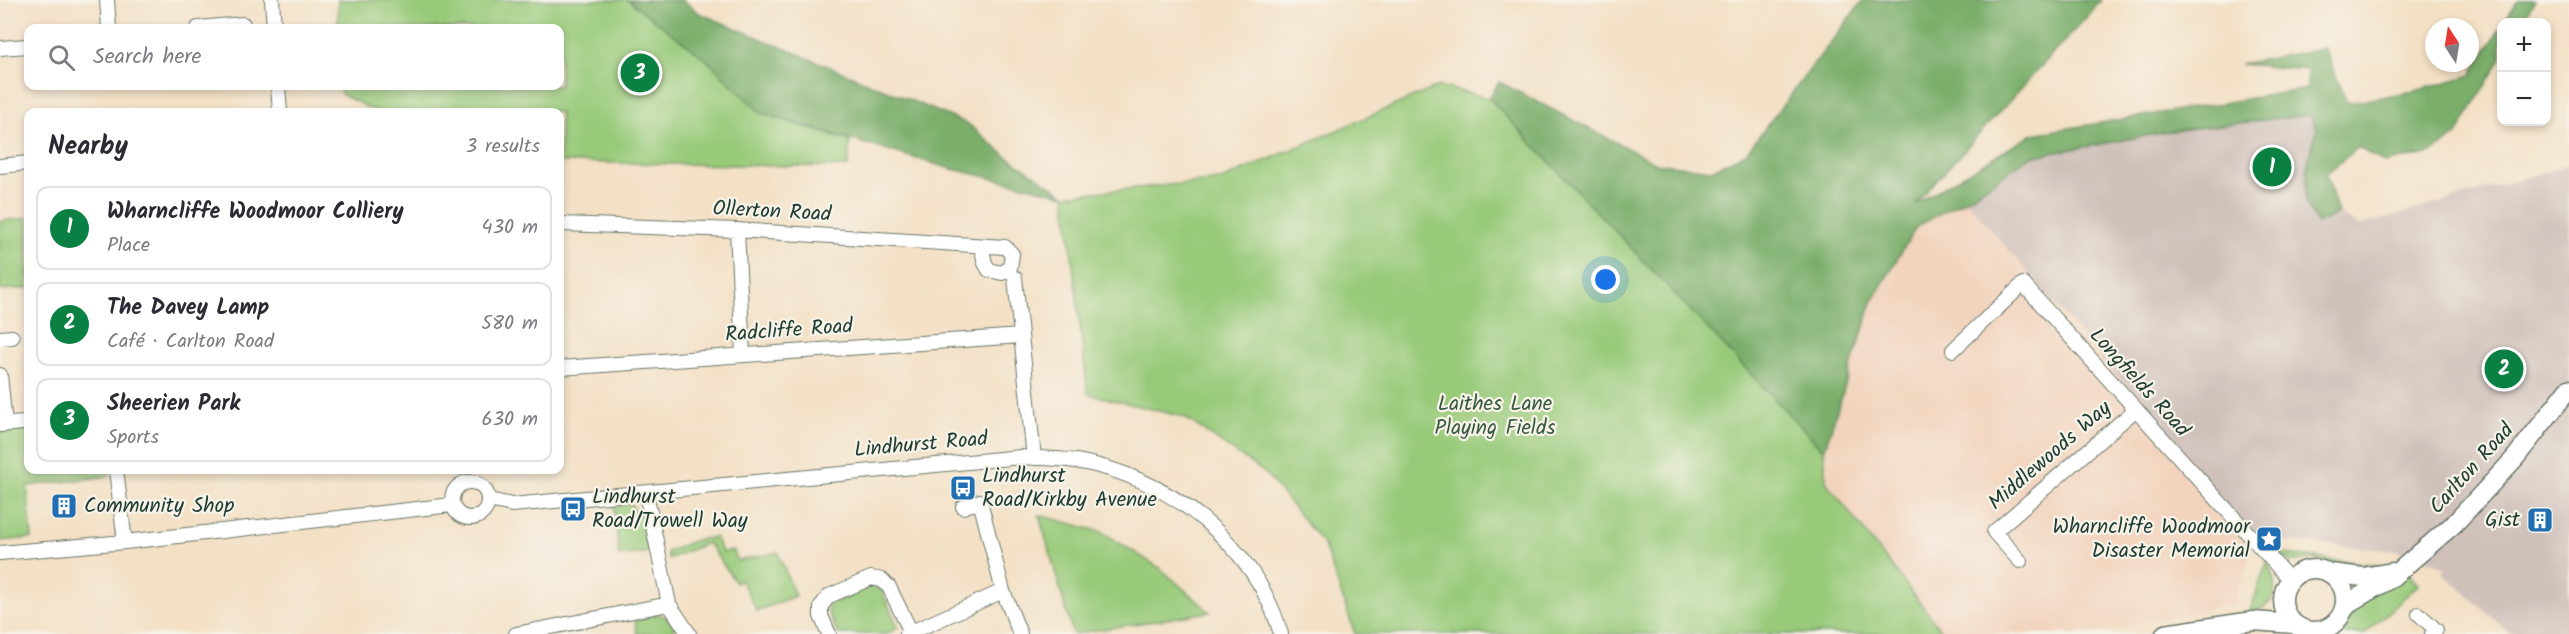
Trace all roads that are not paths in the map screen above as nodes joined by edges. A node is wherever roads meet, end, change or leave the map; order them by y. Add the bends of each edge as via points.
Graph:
1 (107, 0) edge
2 (272, 0) edge
3 (109, 24) edge
4 (274, 24) edge
5 (24, 45) edge
6 (0, 48) edge
7 (278, 90) edge
8 (280, 108) edge
9 (24, 163) edge
10 (0, 166) edge
11 (564, 224) edge
12 (737, 230) junction
13 (981, 246) dead end
14 (1015, 278) dead end
15 (1021, 336) junction
16 (1953, 350) dead end
17 (743, 355) junction
18 (564, 368) edge
19 (0, 375) edge
20 (2569, 389) edge
21 (2135, 410) junction
22 (23, 423) dead end
23 (2, 425) edge
24 (1034, 458) junction
25 (117, 474) edge
26 (469, 475) edge
27 (646, 493) junction
28 (489, 500) junction
29 (452, 505) junction
30 (963, 507) dead end
31 (125, 542) junction
32 (0, 553) edge
33 (2020, 561) dead end
34 (2400, 570) junction
35 (2330, 573) junction
36 (2290, 580) junction
37 (1003, 591) junction
38 (2283, 598) junction
39 (669, 604) junction
40 (2419, 614) dead end
41 (2253, 621) junction
42 (2337, 622) edge
43 (2298, 628) edge
44 (909, 633) edge
45 (516, 634) edge
46 (688, 634) edge
47 (829, 634) edge
48 (1020, 634) edge
49 (1281, 634) edge
50 (2165, 634) edge
51 (2432, 634) edge

1 - 3 street
2 - 4 street
5 - 6 street
7 - 8 street
9 - 10 street
11 - 12 street, Ollerton Road
12 - 13 street, Ollerton Road
12 - 17 street
14 - 15 street
15 - 17 street, Radcliffe Road
15 - 24 street
16 - 21 street, Longfields Road via 2023,284
17 - 18 street, Radcliffe Road
19 - 23 street
20 - 34 main road, Carlton Road via 2515,458 2455,523
21 - 33 street, Middlewoods Way via 1994,532
21 - 36 street, Longfields Road
22 - 23 street
24 - 27 street, Lindhurst Road
24 - 49 street, Lindhurst Road via 1077,461 1125,474 1191,508 1239,556 1262,589
25 - 31 street
26 - 28 street via 484,487
26 - 29 street via 455,490
27 - 28 street, Lindhurst Road via 512,505
27 - 39 street
28 - 29 street via 484,512 472,518 460,515
29 - 31 street
30 - 37 street via 980,501
31 - 32 street
34 - 35 main road, Carlton Road via 2371,576
34 - 42 main road, Carlton Road via 2352,601
35 - 36 main road via 2304,570
35 - 42 main road via 2344,592
36 - 38 main road
37 - 44 street
37 - 48 street
38 - 41 main road
38 - 43 main road via 2286,615
39 - 45 street
39 - 46 street
40 - 51 street via 2436,630
41 - 43 main road
41 - 50 main road
42 - 43 main road via 2318,631
44 - 47 street via 889,587 882,580 871,578 829,596 821,606

